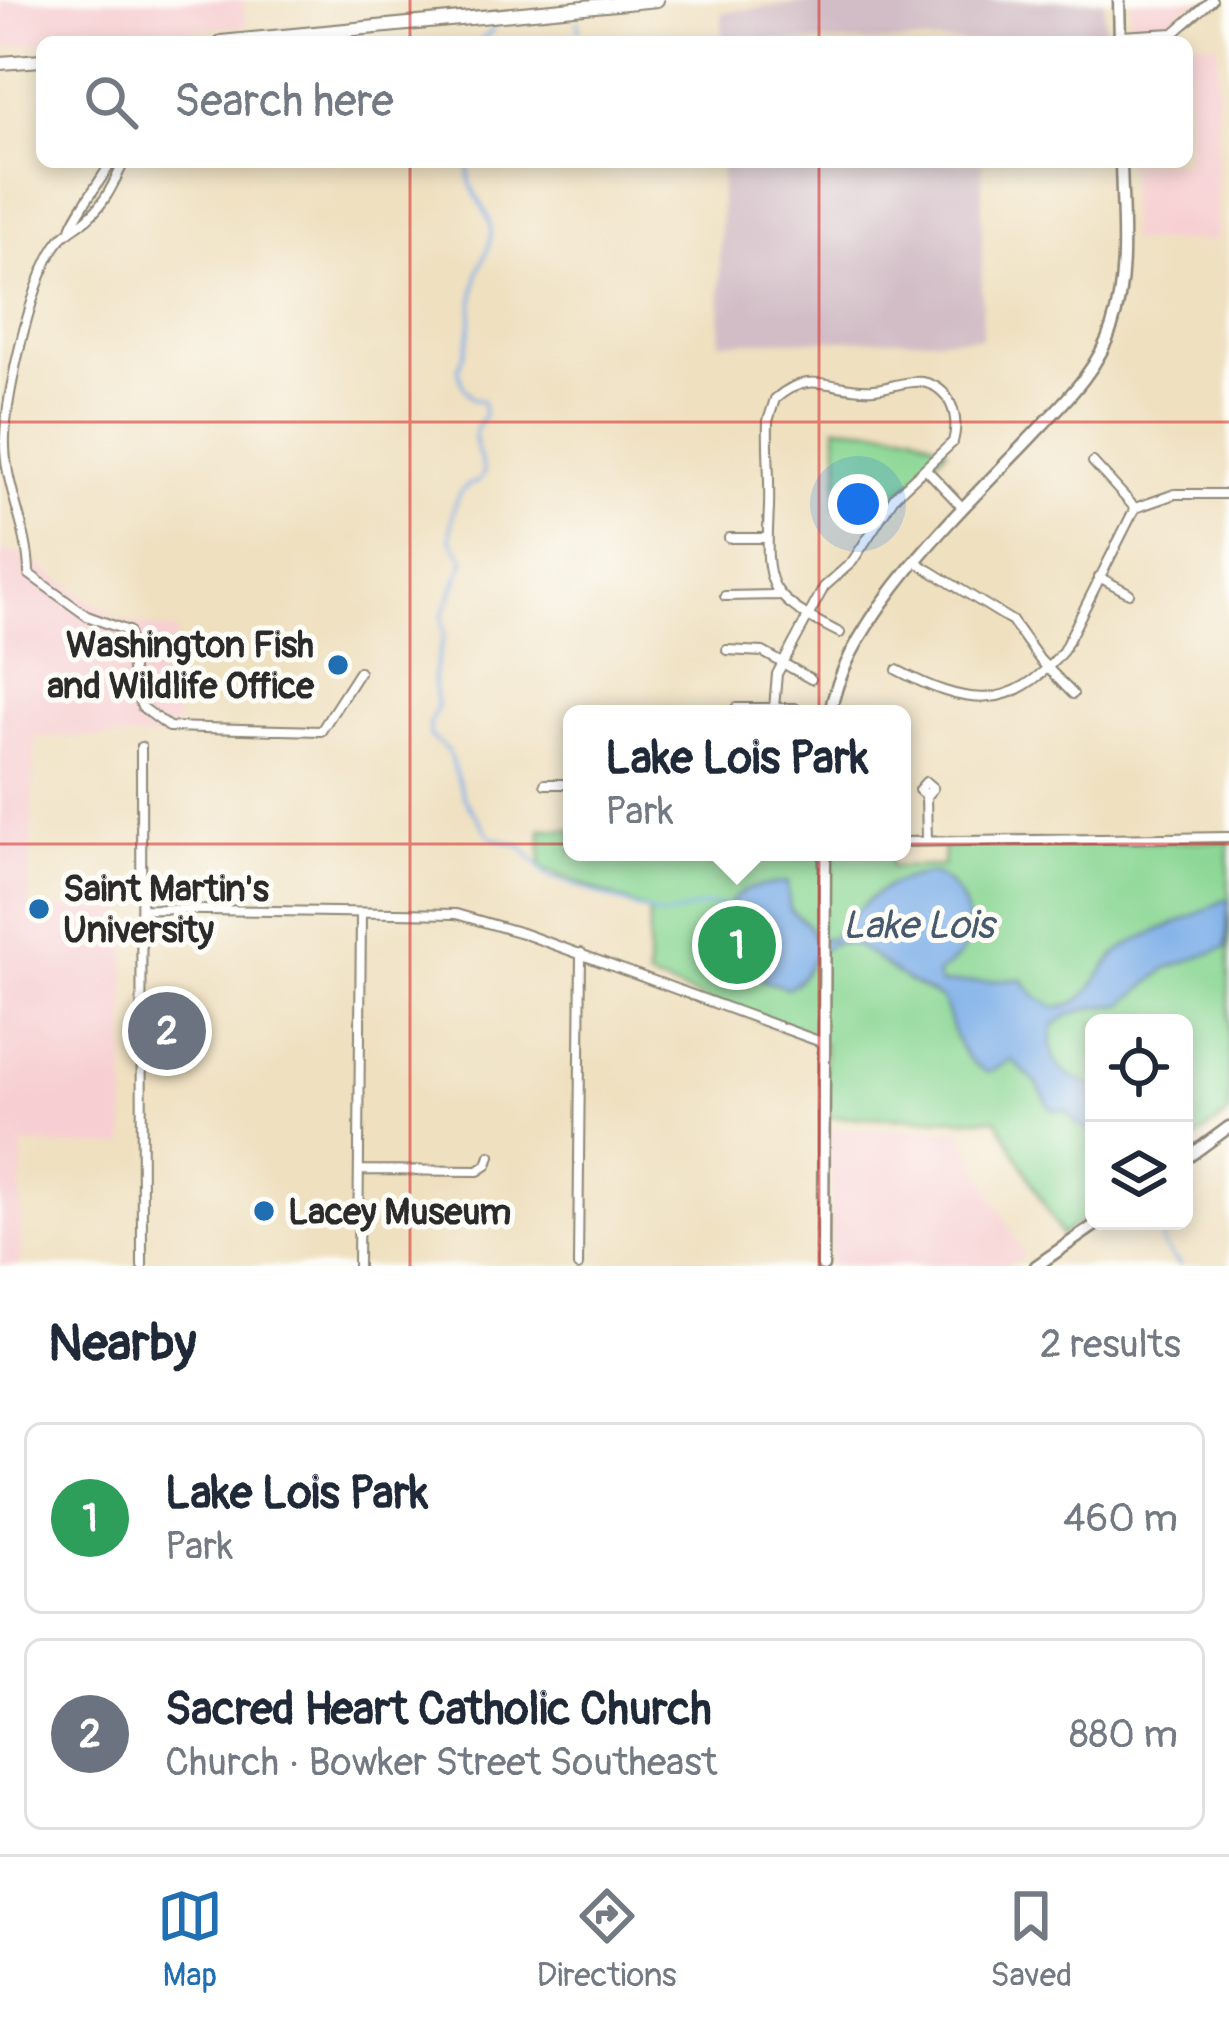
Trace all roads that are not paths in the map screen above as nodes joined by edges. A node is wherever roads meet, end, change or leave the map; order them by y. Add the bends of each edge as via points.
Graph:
1 (657, 0) edge
2 (1119, 0) edge
3 (1212, 0) edge
4 (282, 36) edge
5 (1120, 36) edge
6 (1147, 36) edge
7 (36, 60) edge
8 (0, 63) edge
9 (108, 168) edge
10 (121, 168) edge
11 (1121, 168) edge
12 (71, 231) junction
13 (1093, 462) dead end
14 (927, 470) junction
15 (1229, 494) edge
16 (1135, 508) junction
17 (964, 509) junction
18 (729, 538) dead end
19 (767, 538) junction
20 (916, 562) junction
21 (1099, 577) junction
22 (1130, 593) dead end
23 (782, 595) junction
24 (725, 596) dead end
25 (808, 616) junction
26 (840, 633) dead end
27 (727, 650) dead end
28 (784, 662) junction
29 (1049, 669) junction
30 (897, 670) dead end
31 (359, 672) dead end
32 (811, 679) dead end
33 (1073, 694) dead end
34 (774, 705) edge
35 (832, 705) edge
36 (141, 747) dead end
37 (545, 784) dead end
38 (563, 784) edge
39 (926, 796) dead end
40 (1229, 837) edge
41 (911, 842) edge
42 (928, 842) junction
43 (825, 861) edge
44 (143, 909) junction
45 (361, 914) junction
46 (580, 953) junction
47 (824, 1043) junction
48 (1229, 1127) edge
49 (1193, 1153) edge
50 (490, 1156) dead end
51 (360, 1170) junction
52 (1088, 1230) edge
53 (142, 1266) edge
54 (358, 1266) edge
55 (578, 1266) edge
56 (823, 1266) edge
57 (1036, 1266) edge

1 - 4 main road
2 - 5 main road
3 - 6 street via 1174,33
7 - 8 main road
9 - 12 street
10 - 12 street via 100,206
11 - 17 main road via 1120,290 1101,354
12 - 31 street via 36,290 7,417 6,465 29,544 28,574 87,616 128,631 142,707 169,727 321,731
13 - 16 street
14 - 17 street
14 - 19 street via 947,450 957,422 934,387 819,381 788,388 767,421
14 - 25 street via 889,504
15 - 16 street via 1175,494
16 - 21 street
17 - 20 main road
18 - 19 street
19 - 23 street via 766,562
20 - 29 street via 1012,621
20 - 35 main road via 854,645
21 - 22 street
21 - 29 street
23 - 24 street
23 - 25 street
25 - 26 street
25 - 28 street
27 - 28 street
28 - 32 street
28 - 34 street
29 - 30 street via 1008,696 983,699 958,698
29 - 33 street
36 - 44 street
37 - 38 street
39 - 42 street
40 - 42 street
41 - 42 street
43 - 47 main road
44 - 45 street
44 - 53 street
45 - 46 street via 456,914
45 - 51 street
46 - 47 street
46 - 55 street
47 - 56 main road
48 - 49 main road
50 - 51 street via 478,1171
51 - 54 street
52 - 57 main road

